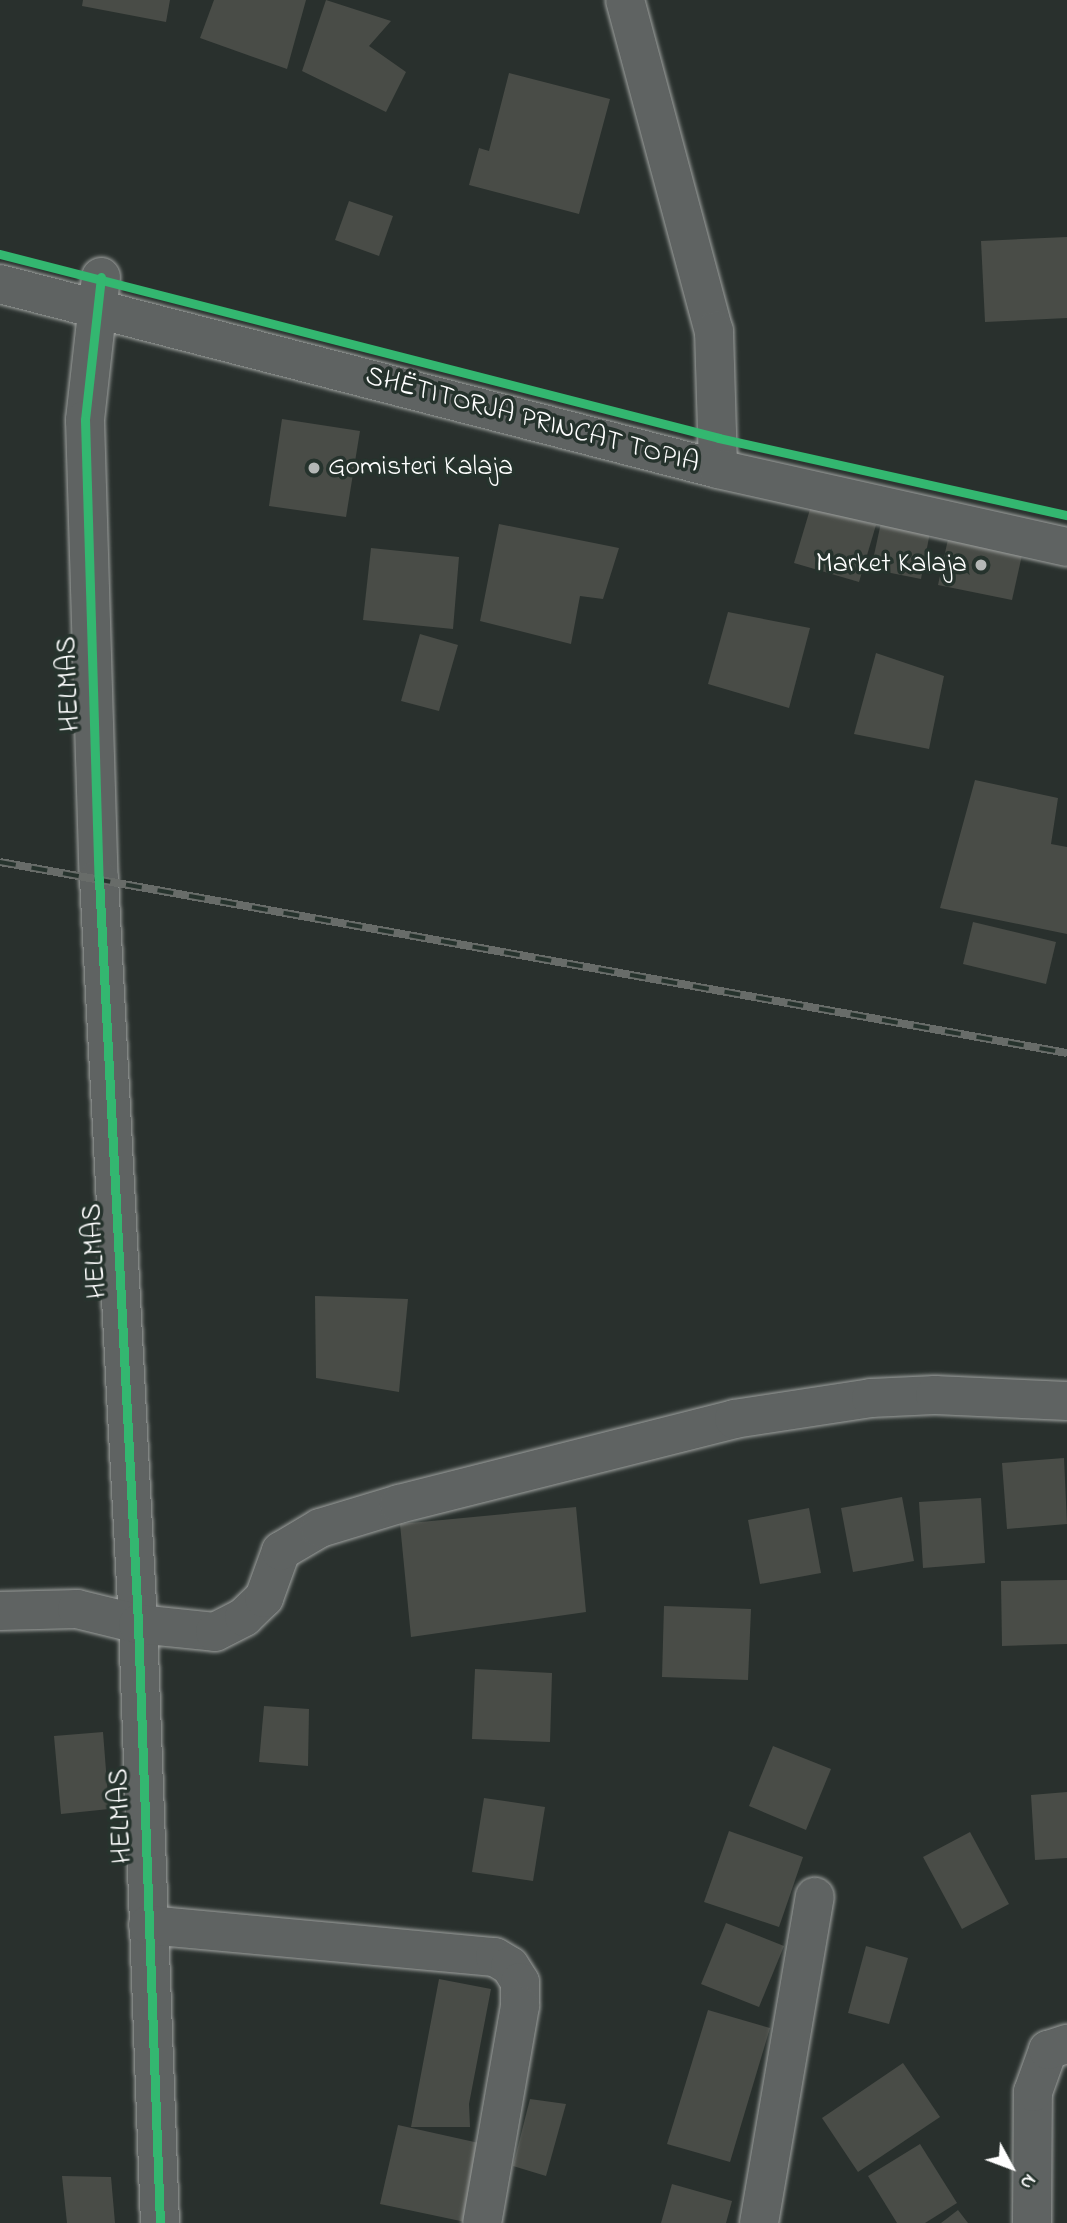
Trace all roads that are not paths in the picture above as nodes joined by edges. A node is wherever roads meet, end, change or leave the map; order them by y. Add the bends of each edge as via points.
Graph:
1 (625, 0) edge
2 (0, 284) edge
3 (99, 292) junction
4 (718, 469) junction
5 (1067, 547) edge
6 (1067, 1401) edge
7 (0, 1611) edge
8 (138, 1624) junction
9 (815, 1897) dead end
10 (148, 1925) junction
11 (1067, 2044) edge
12 (160, 2223) edge
13 (482, 2223) edge
14 (759, 2223) edge
15 (1032, 2223) edge

1 - 4 street via 715,331
2 - 3 street, SHËTITORJA PRINCAT TOPIA
3 - 4 street, SHËTITORJA PRINCAT TOPIA
3 - 8 street, HELMAS via 85,420 99,879
4 - 5 street, SHËTITORJA PRINCAT TOPIA
6 - 8 street via 935,1395 871,1398 734,1419 320,1528 281,1551 264,1598 244,1617 215,1632
7 - 8 street via 78,1609
8 - 10 street, HELMAS
9 - 14 street
10 - 12 street, HELMAS
10 - 13 street via 495,1957 510,1966 520,1982 520,2006
11 - 15 street via 1048,2050 1033,2092

